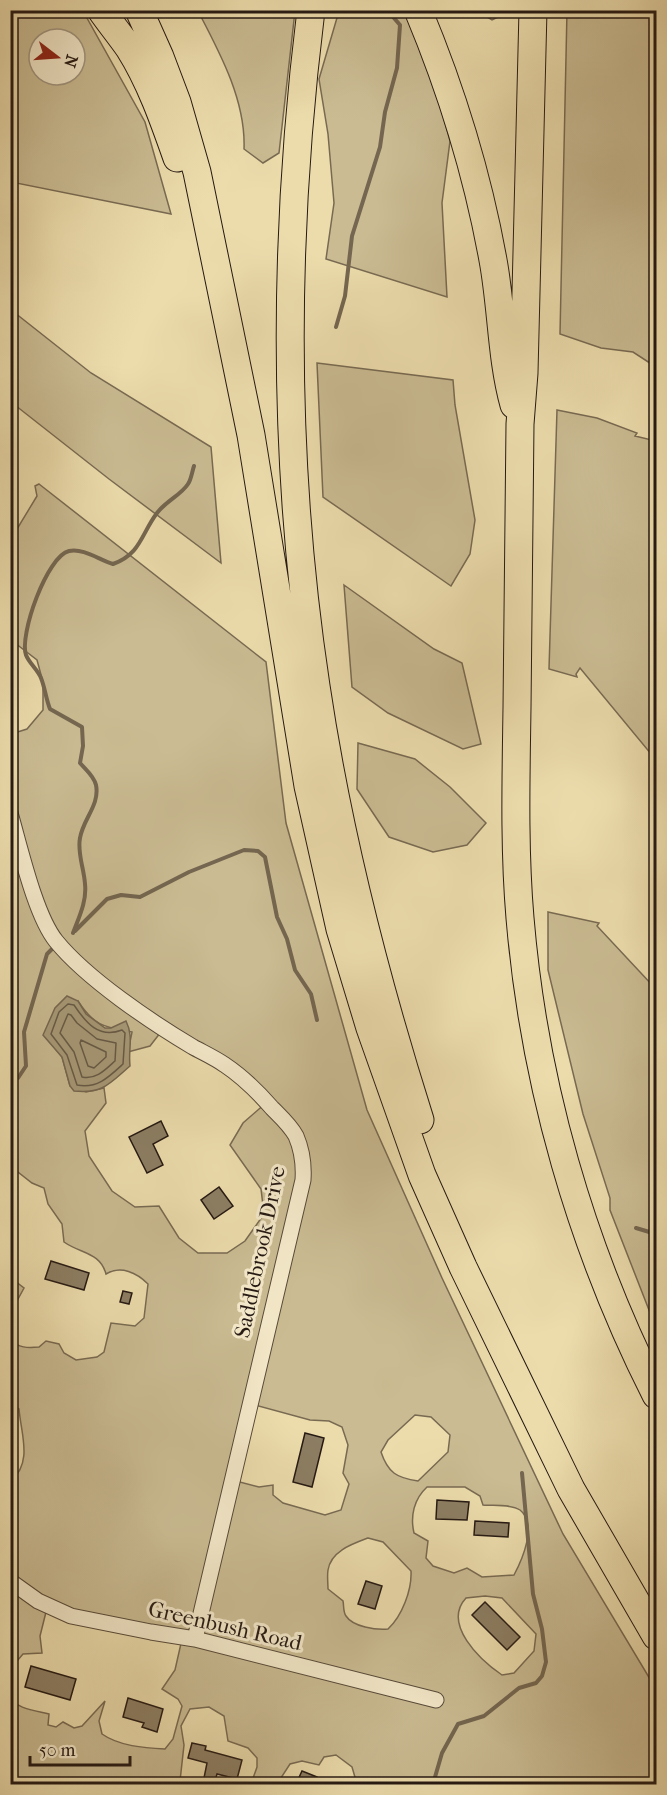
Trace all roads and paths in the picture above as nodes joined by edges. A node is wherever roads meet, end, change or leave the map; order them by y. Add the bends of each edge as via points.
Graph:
1 (101, 10) edge
2 (139, 10) edge
3 (311, 10) edge
4 (418, 10) edge
5 (533, 10) edge
6 (227, 322) junction
7 (520, 424) junction
8 (10, 813) edge
9 (506, 1358) junction
10 (657, 1395) edge
11 (10, 1581) edge
12 (657, 1636) edge
13 (195, 1639) junction
14 (436, 1700) dead end

1 - 6 highway via 129,48 159,110
2 - 6 highway via 188,136
3 - 9 highway via 294,190 290,346 295,492 315,686 352,879 384,1002 437,1172
4 - 7 highway via 445,79 480,198 494,263 506,376
5 - 7 highway via 525,373
6 - 9 highway via 251,435 308,786 340,928 418,1166
7 - 10 highway via 516,855 526,975 551,1108 576,1200 609,1292
8 - 13 street, Saddlebrook Drive via 35,897 56,940 76,963 124,1000 225,1064 262,1096 296,1135 304,1166
9 - 12 highway via 571,1489
11 - 13 street, Greenbush Road via 38,1601 71,1616
13 - 14 street, Greenbush Road

